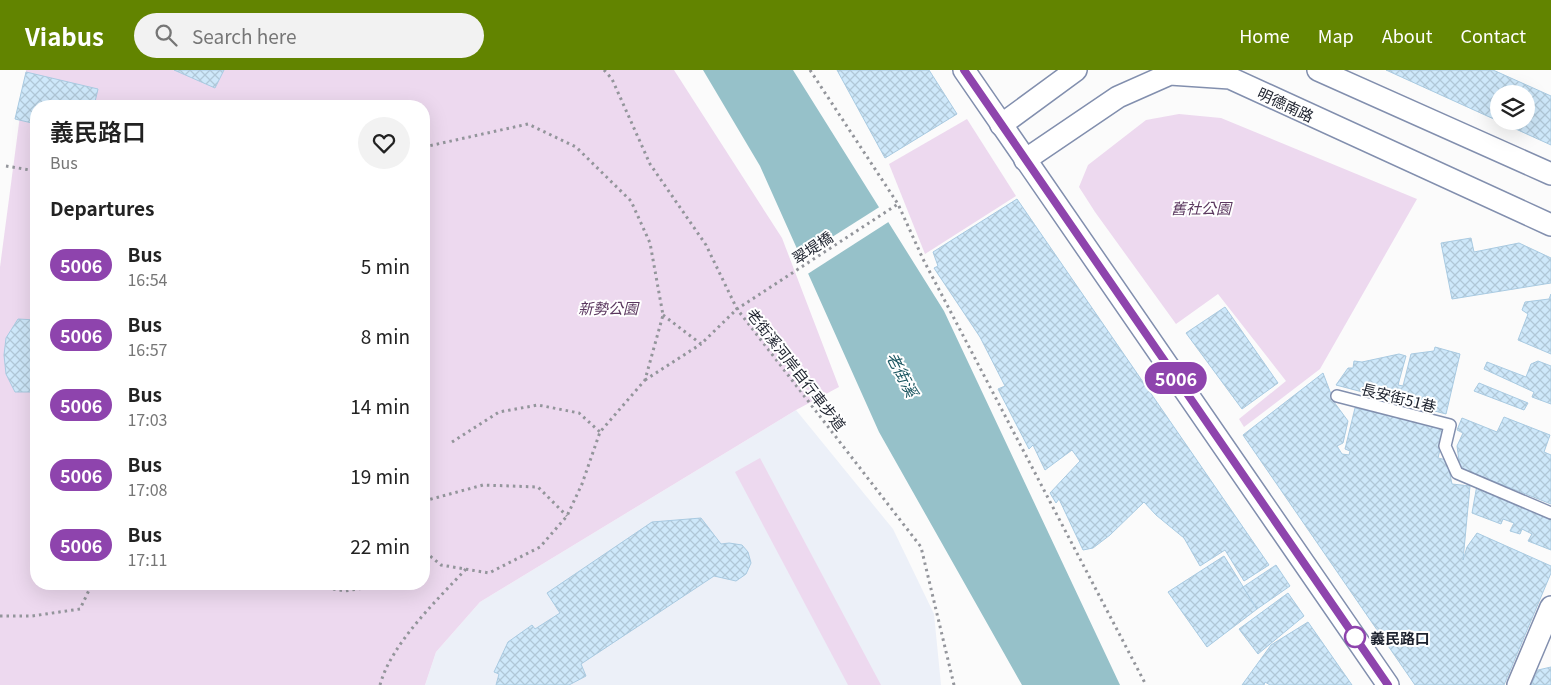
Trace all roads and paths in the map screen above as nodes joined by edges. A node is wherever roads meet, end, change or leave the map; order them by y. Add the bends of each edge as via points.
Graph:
1 (604, 70) edge
2 (810, 70) edge
3 (964, 70) edge
4 (1076, 70) edge
5 (1318, 70) edge
6 (1191, 73) edge
7 (1002, 125) junction
8 (430, 146) edge
9 (1025, 160) junction
10 (6, 166) dead end
11 (30, 170) edge
12 (1551, 174) edge
13 (898, 204) junction
14 (1551, 225) edge
15 (737, 309) junction
16 (663, 315) junction
17 (700, 344) junction
18 (644, 380) junction
19 (1337, 396) dead end
20 (600, 432) junction
21 (452, 442) dead end
22 (430, 499) edge
23 (1551, 514) edge
24 (567, 516) junction
25 (430, 556) edge
26 (466, 569) junction
27 (89, 590) edge
28 (1551, 607) edge
29 (0, 616) edge
30 (1546, 631) edge
31 (380, 685) edge
32 (954, 685) edge
33 (1146, 685) edge
34 (1388, 685) edge
35 (1518, 685) edge

1 - 15 path, 老街溪河岸自行車步道 via 612,79 650,164 706,245
2 - 13 path
3 - 7 street
4 - 7 street
5 - 12 street
6 - 9 street, 明德南路 via 1170,74 1118,97
6 - 14 street, 明德南路 via 1230,78
7 - 9 street
8 - 16 path via 528,124 576,147 631,201 650,243
9 - 34 street
10 - 11 path
13 - 15 path, 翠堤橋
13 - 33 path via 923,259
15 - 17 path, 翠堤橋
15 - 32 path, 老街溪河岸自行車步道 via 921,547
16 - 17 path
16 - 18 path
17 - 18 path, 翠堤橋
18 - 20 path
19 - 23 lane, 長安街51巷 via 1450,425 1445,446 1457,473
20 - 21 path via 579,413 538,405 499,412
20 - 24 path
22 - 24 path via 483,484 538,486
24 - 26 path via 540,547 489,572
25 - 26 path via 441,565
26 - 31 path via 419,620 383,673
27 - 29 path via 80,609 32,616
28 - 30 street
30 - 35 street

